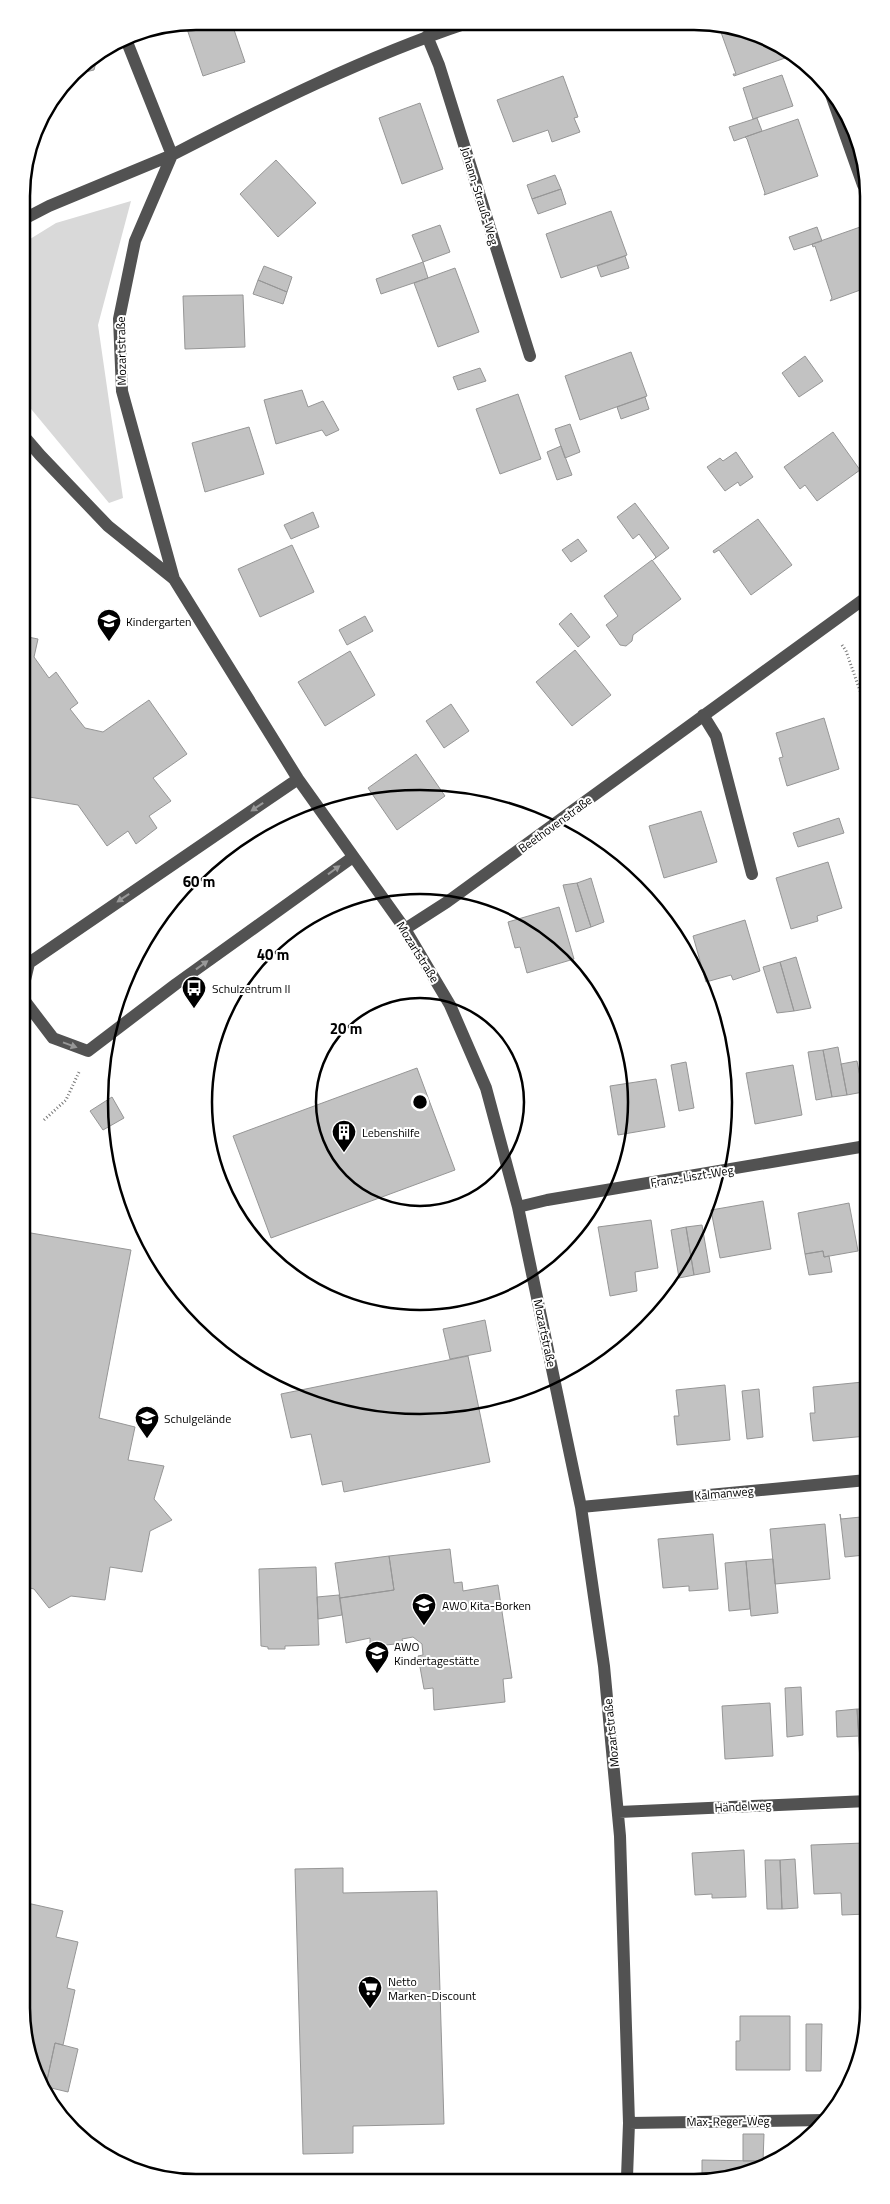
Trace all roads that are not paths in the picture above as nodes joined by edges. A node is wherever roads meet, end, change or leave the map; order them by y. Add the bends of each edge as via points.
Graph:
1 (445, 30) edge
2 (427, 36) junction
3 (128, 45) edge
4 (839, 115) edge
5 (172, 155) junction
6 (859, 172) edge
7 (30, 216) edge
8 (530, 356) dead end
9 (30, 444) edge
10 (174, 580) junction
11 (860, 602) edge
12 (704, 715) junction
13 (298, 779) junction
14 (353, 857) junction
15 (752, 874) dead end
16 (405, 929) junction
17 (30, 962) edge
18 (30, 1008) edge
19 (860, 1147) edge
20 (518, 1207) junction
21 (860, 1481) edge
22 (581, 1507) junction
23 (860, 1801) edge
24 (619, 1812) junction
25 (816, 2120) edge
26 (629, 2123) junction
27 (627, 2174) edge

1 - 2 street
2 - 5 street via 248,116
2 - 8 street, Johann-Strauß-Weg via 439,65
3 - 5 street
4 - 6 street
5 - 7 street
5 - 10 street, Mozartstraße via 135,241 119,320 122,391
9 - 10 street, Mozartstraße via 108,526
10 - 13 street, Mozartstraße
11 - 12 street, Beethovenstraße
12 - 15 street via 716,736
12 - 16 street, Beethovenstraße via 448,902
13 - 14 street, Mozartstraße
13 -> 17 street
14 - 16 street, Mozartstraße
18 -> 14 street via 53,1038 88,1051
16 - 20 street, Mozartstraße via 450,1005 486,1088
19 - 20 street, Franz-Liszt-Weg
20 - 22 street, Mozartstraße
21 - 22 street, Kalmanweg
22 - 24 street, Mozartstraße via 604,1666
23 - 24 street, Händelweg
24 - 26 street, Mozartstraße
25 - 26 street, Max-Reger-Weg
26 - 27 street, Mozartstraße

